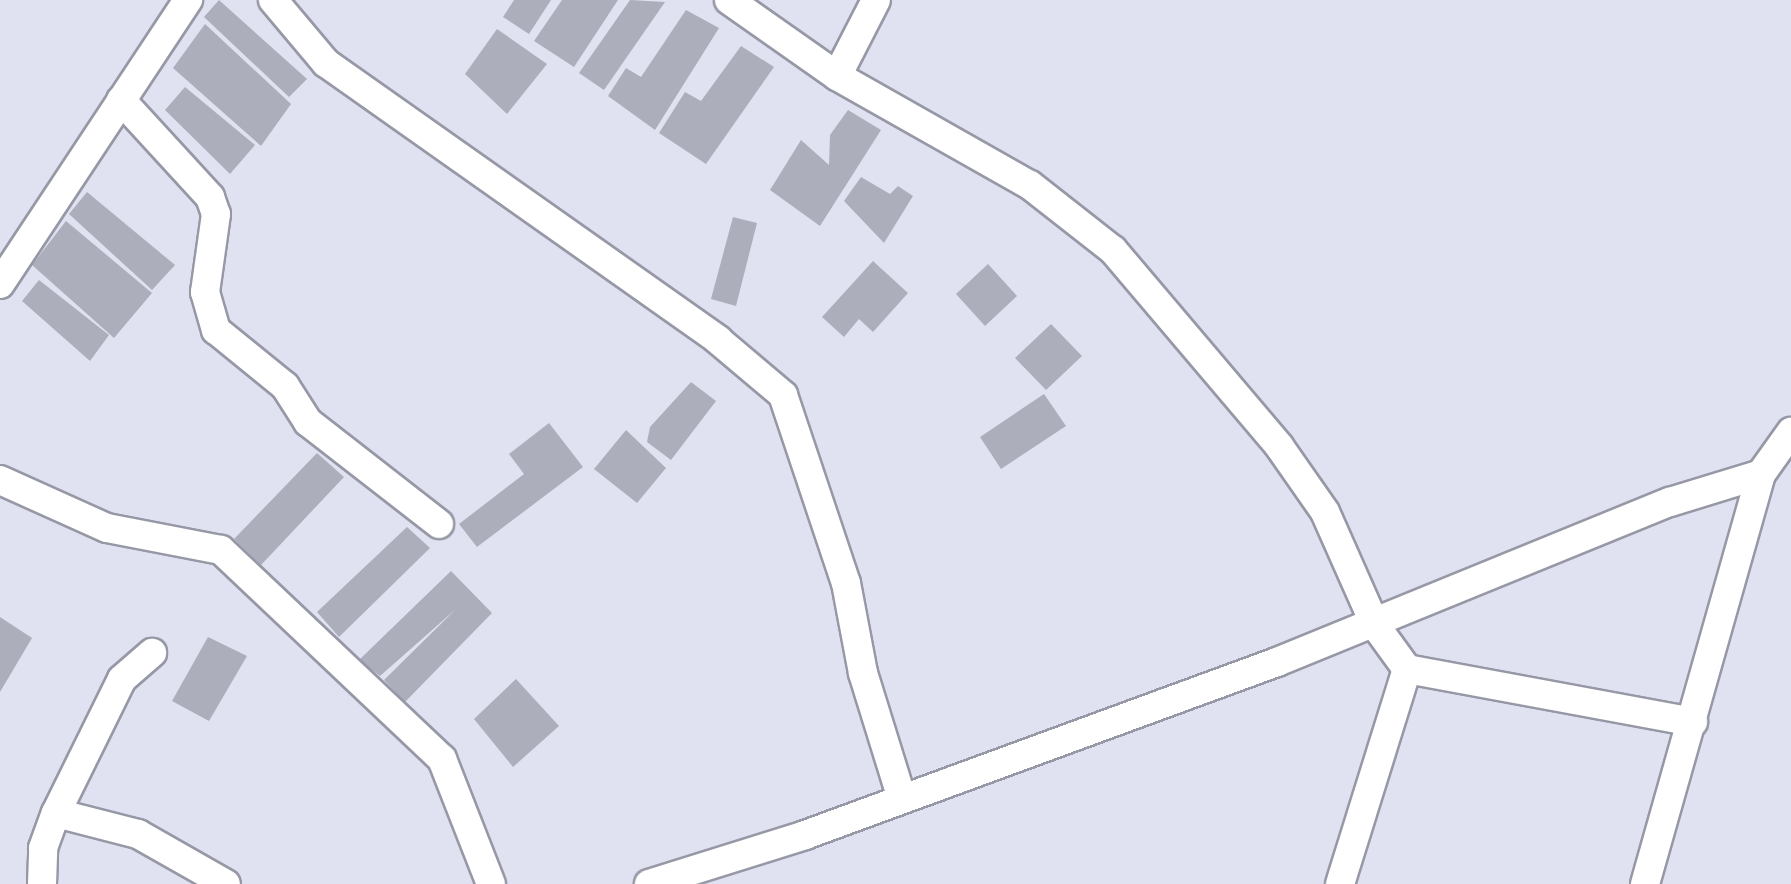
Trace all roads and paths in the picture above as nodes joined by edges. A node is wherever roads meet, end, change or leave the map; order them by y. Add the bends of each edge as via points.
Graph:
1 (188, 0) edge
2 (273, 0) edge
3 (729, 0) edge
4 (876, 0) edge
5 (837, 76) junction
6 (121, 100) junction
7 (0, 284) edge
8 (1791, 432) edge
9 (1761, 474) junction
10 (0, 480) edge
11 (439, 524) dead end
12 (1375, 625) junction
13 (152, 653) dead end
14 (1407, 669) junction
15 (1693, 722) junction
16 (901, 796) junction
17 (56, 813) junction
18 (42, 884) edge
19 (226, 884) edge
20 (491, 884) edge
21 (649, 884) edge
22 (1340, 884) edge
23 (1645, 884) edge

1 - 6 street
2 - 16 street via 326,63 718,340 783,395 846,583 863,673
3 - 5 street
4 - 5 street
5 - 12 street via 1030,185 1113,250 1279,446 1325,512
6 - 7 street
6 - 11 street via 210,197 216,214 205,292 216,330 285,386 308,422
8 - 9 street
9 - 12 street via 1670,502
9 - 15 street
10 - 20 street via 107,528 221,550 442,759
12 - 14 street
12 - 16 street
13 - 17 street via 122,679
14 - 15 street
14 - 22 street
15 - 23 street
16 - 21 street via 805,835
17 - 18 street via 43,848
17 - 19 street via 138,834

